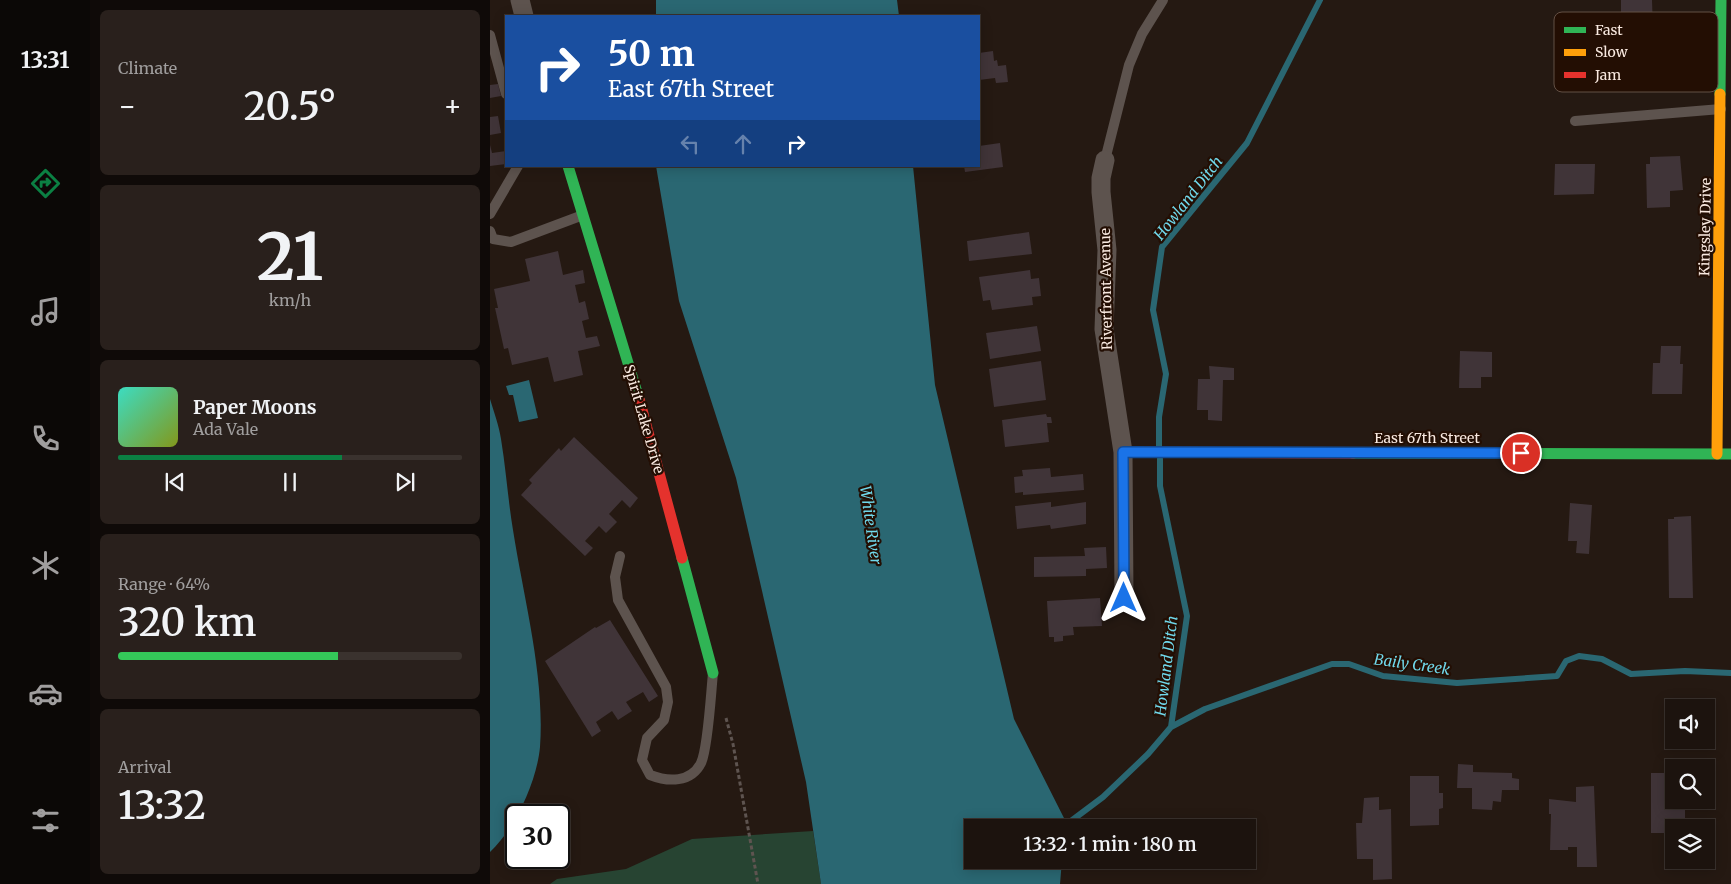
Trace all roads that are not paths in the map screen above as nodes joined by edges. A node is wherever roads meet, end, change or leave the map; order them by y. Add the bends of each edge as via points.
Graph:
1 (520, 0) edge
2 (1163, 0) edge
3 (1721, 0) edge
4 (524, 15) edge
5 (490, 35) edge
6 (505, 90) edge
7 (1726, 109) edge
8 (1575, 121) dead end
9 (1106, 160) joint
10 (517, 167) edge
11 (568, 167) edge
12 (490, 214) edge
13 (582, 215) junction
14 (490, 231) edge
15 (1123, 452) junction
16 (1717, 454) junction
17 (1731, 454) edge
18 (620, 556) dead end
19 (1124, 598) dead end
20 (713, 673) joint

1 - 4 street
2 - 9 lane via 1142,34 1129,65
3 - 7 street, Kingsley Drive
5 - 6 lane
7 - 8 lane
7 - 16 street, Kingsley Drive
9 - 15 street, Riverfront Avenue via 1101,178 1107,250 1104,329
10 - 12 lane
11 - 13 street, Spirit Lake Drive
13 - 14 lane via 511,242 493,239
13 - 20 street, Spirit Lake Drive via 649,432
15 - 16 street, East 67th Street
15 - 19 street, Riverfront Avenue
16 - 17 street, East 67th Street
18 - 20 lane via 615,577 618,600 666,687 668,702 664,720 647,738 642,760 650,775 666,781 690,776 701,762

